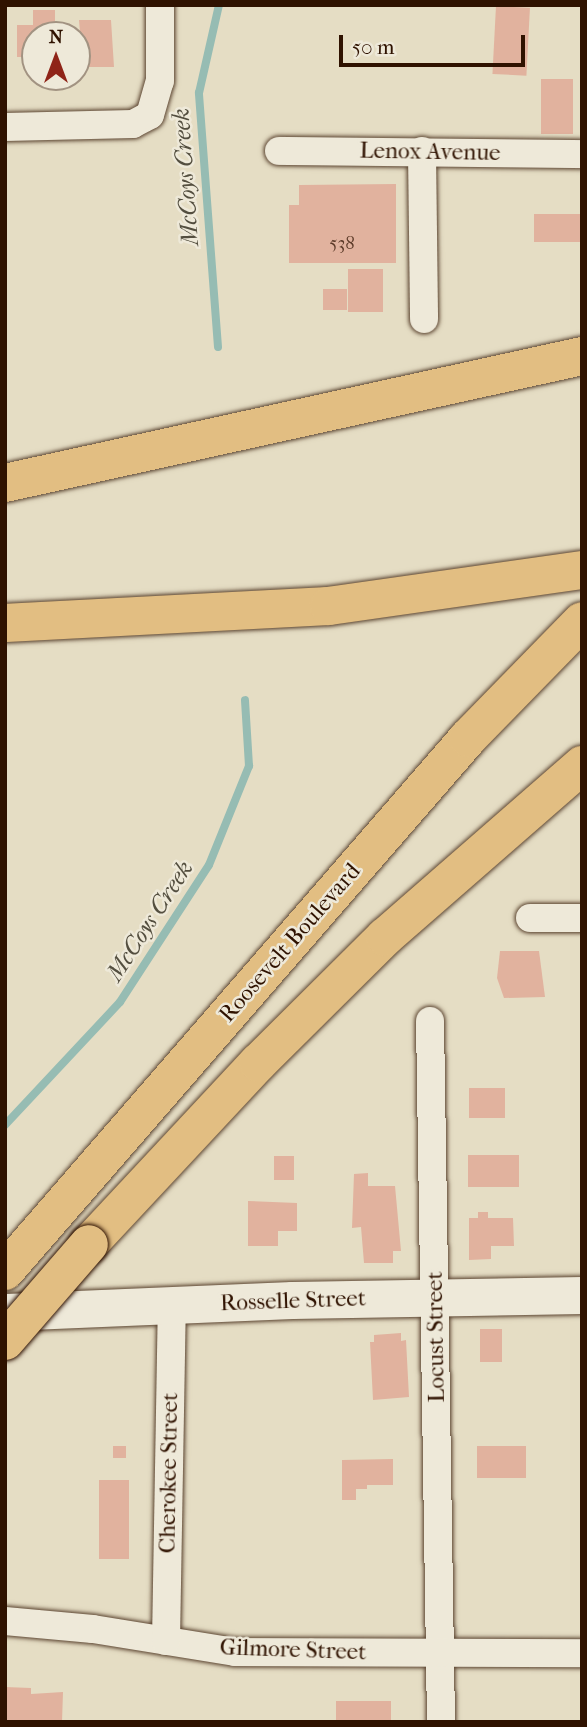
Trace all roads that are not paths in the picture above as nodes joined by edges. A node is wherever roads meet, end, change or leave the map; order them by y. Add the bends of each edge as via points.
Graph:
1 (160, 5) edge
2 (5, 127) edge
3 (279, 151) dead end
4 (422, 151) junction
5 (582, 154) edge
6 (424, 319) dead end
7 (582, 356) edge
8 (213, 437) junction
9 (5, 462) edge
10 (5, 483) edge
11 (582, 570) edge
12 (582, 621) edge
13 (5, 623) edge
14 (582, 765) edge
15 (530, 918) dead end
16 (582, 918) edge
17 (430, 1021) dead end
18 (17, 1258) edge
19 (582, 1295) edge
20 (435, 1297) junction
21 (172, 1306) junction
22 (5, 1312) edge
23 (5, 1342) edge
24 (5, 1622) edge
25 (166, 1640) junction
26 (441, 1653) junction
27 (582, 1653) edge
28 (441, 1722) edge

1 - 2 street via 160,81 150,115 133,124
3 - 4 street, Lenox Avenue
4 - 5 street, Lenox Avenue
4 - 6 street
7 - 8 highway
8 - 9 highway
8 - 10 highway
11 - 13 highway via 329,606
12 - 18 highway, Roosevelt Boulevard via 468,738
14 - 23 highway, bridge via 385,937 258,1063 89,1244
15 - 16 street
17 - 20 street, Locust Street
19 - 20 street, Rosselle Street
20 - 21 street, Rosselle Street
20 - 26 street, Locust Street
21 - 22 street, Rosselle Street
21 - 25 street, Cherokee Street
24 - 25 street, Gilmore Street
25 - 26 street, Gilmore Street via 235,1653
26 - 27 street, Gilmore Street
26 - 28 street, Locust Street

